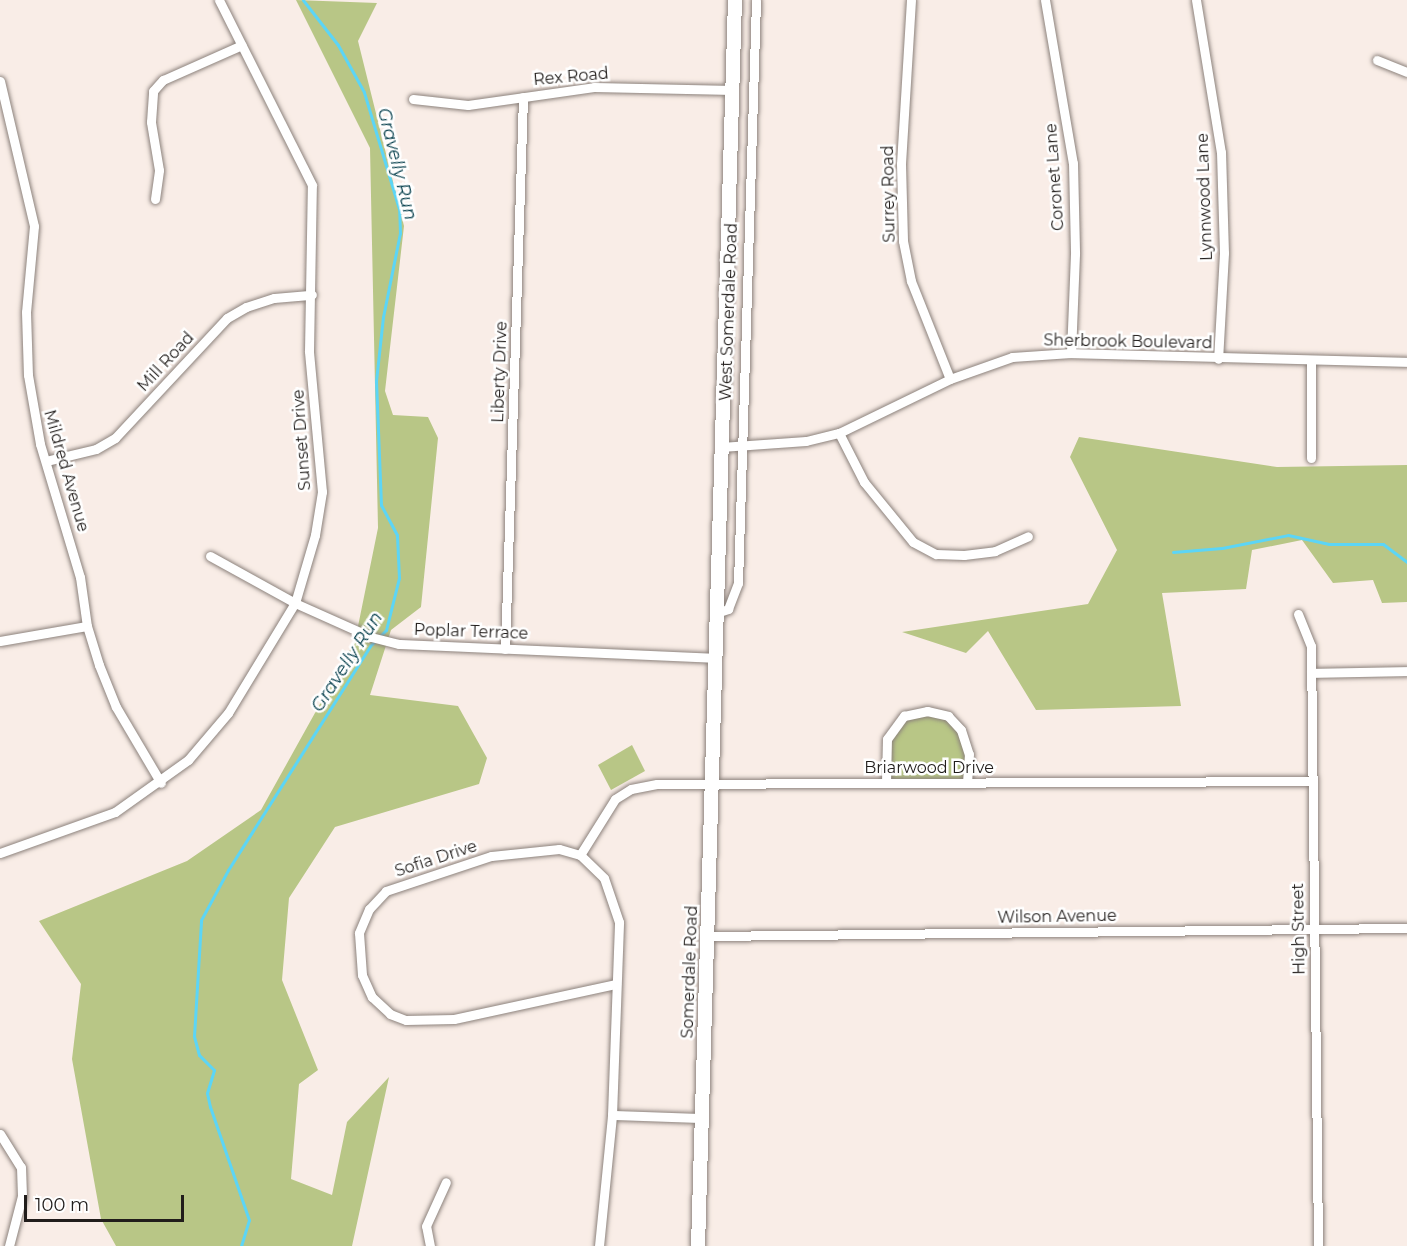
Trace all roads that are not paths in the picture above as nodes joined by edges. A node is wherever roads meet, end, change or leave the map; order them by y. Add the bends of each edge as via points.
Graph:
1 (219, 0) edge
2 (735, 0) edge
3 (756, 0) edge
4 (912, 0) edge
5 (1045, 0) edge
6 (1196, 0) edge
7 (242, 45) junction
8 (1377, 60) dead end
9 (1407, 72) edge
10 (0, 81) edge
11 (733, 90) junction
12 (523, 97) junction
13 (413, 99) dead end
14 (155, 199) dead end
15 (312, 295) junction
16 (1071, 352) junction
17 (1218, 359) junction
18 (1311, 360) junction
19 (1407, 362) edge
20 (950, 380) junction
21 (839, 433) junction
22 (740, 446) junction
23 (721, 447) junction
24 (1311, 458) dead end
25 (46, 461) junction
26 (1029, 536) dead end
27 (210, 556) dead end
28 (295, 603) junction
29 (716, 613) junction
30 (1298, 614) dead end
31 (87, 626) junction
32 (0, 641) edge
33 (505, 649) junction
34 (714, 658) junction
35 (1407, 671) edge
36 (1311, 673) junction
37 (716, 700) joint
38 (1312, 781) junction
39 (713, 782) junction
40 (886, 782) junction
41 (967, 782) junction
42 (161, 783) junction
43 (0, 853) edge
44 (580, 855) junction
45 (1407, 928) edge
46 (1313, 929) junction
47 (708, 936) junction
48 (616, 984) junction
49 (612, 1115) junction
50 (702, 1119) junction
51 (0, 1134) edge
52 (446, 1182) dead end
53 (9, 1246) edge
54 (430, 1246) edge
55 (599, 1246) edge
56 (698, 1246) edge
57 (1318, 1246) edge

1 - 7 street, Sunset Drive
2 - 11 main road, West Somerdale Road
3 - 22 street, West Somerdale Road
4 - 20 street, Surrey Road via 901,164 903,241 911,280
5 - 16 street, Coronet Lane via 1073,164
6 - 17 street, Lynnwood Lane via 1221,152 1224,253
7 - 14 street via 163,80 153,91 150,122 159,170
7 - 15 street, Sunset Drive via 312,185
8 - 9 street
10 - 25 street, Mildred Avenue via 34,226 26,312 28,375
11 - 12 street, Rex Road via 594,87
11 - 23 main road, West Somerdale Road
12 - 13 street, Rex Road via 468,105
12 - 33 street, Liberty Drive
15 - 25 street, Mill Road via 273,298 227,318 115,438 96,449
15 - 28 street, Sunset Drive via 309,351 322,492
16 - 17 street, Sherbrook Boulevard
16 - 20 street, Sherbrook Boulevard via 1012,357
17 - 18 street, Sherbrook Boulevard
18 - 19 street, Sherbrook Boulevard
18 - 24 street
20 - 21 street, Sherbrook Boulevard
21 - 22 street, Sherbrook Boulevard via 806,441
21 - 26 street via 864,482 913,542 936,554 963,555 995,551
22 - 23 street, Sherbrook Boulevard
22 - 29 street, West Somerdale Road via 738,583 728,609
23 - 29 main road, West Somerdale Road
25 - 31 street, Mildred Avenue via 80,577
27 - 28 street, Poplar Terrace
28 - 33 street, Poplar Terrace via 371,637 399,644
28 - 42 street, Sunset Drive via 228,713 188,760
29 - 34 main road, West Somerdale Road
30 - 36 street, High Street via 1311,646
31 - 32 street
31 - 42 street, Mildred Avenue via 116,707
33 - 34 street, Poplar Terrace
34 - 37 main road, West Somerdale Road
35 - 36 street
36 - 38 street, High Street
37 - 39 main road, Somerdale Road
38 - 41 street, Briarwood Drive
38 - 46 street, High Street
39 - 40 street, Briarwood Drive
39 - 44 street, Briarwood Drive via 631,789 615,799
39 - 47 main road, Somerdale Road
40 - 41 street, Briarwood Drive
40 - 41 street via 887,739 904,716 927,711 948,716 961,730 969,754
42 - 43 street, Sunset Drive via 85,825
44 - 48 street via 604,878 614,897 619,922
44 - 48 street, Sofia Drive via 559,849 502,855 386,891 369,909 359,933 362,975 372,997 390,1014 423,1022
45 - 46 street, Wilson Avenue
46 - 47 street, Wilson Avenue
46 - 57 street, High Street
47 - 50 main road, Somerdale Road
48 - 49 street
49 - 50 street
49 - 55 street
50 - 56 main road, Somerdale Road
51 - 53 street via 21,1167 22,1196
52 - 54 street via 426,1226

